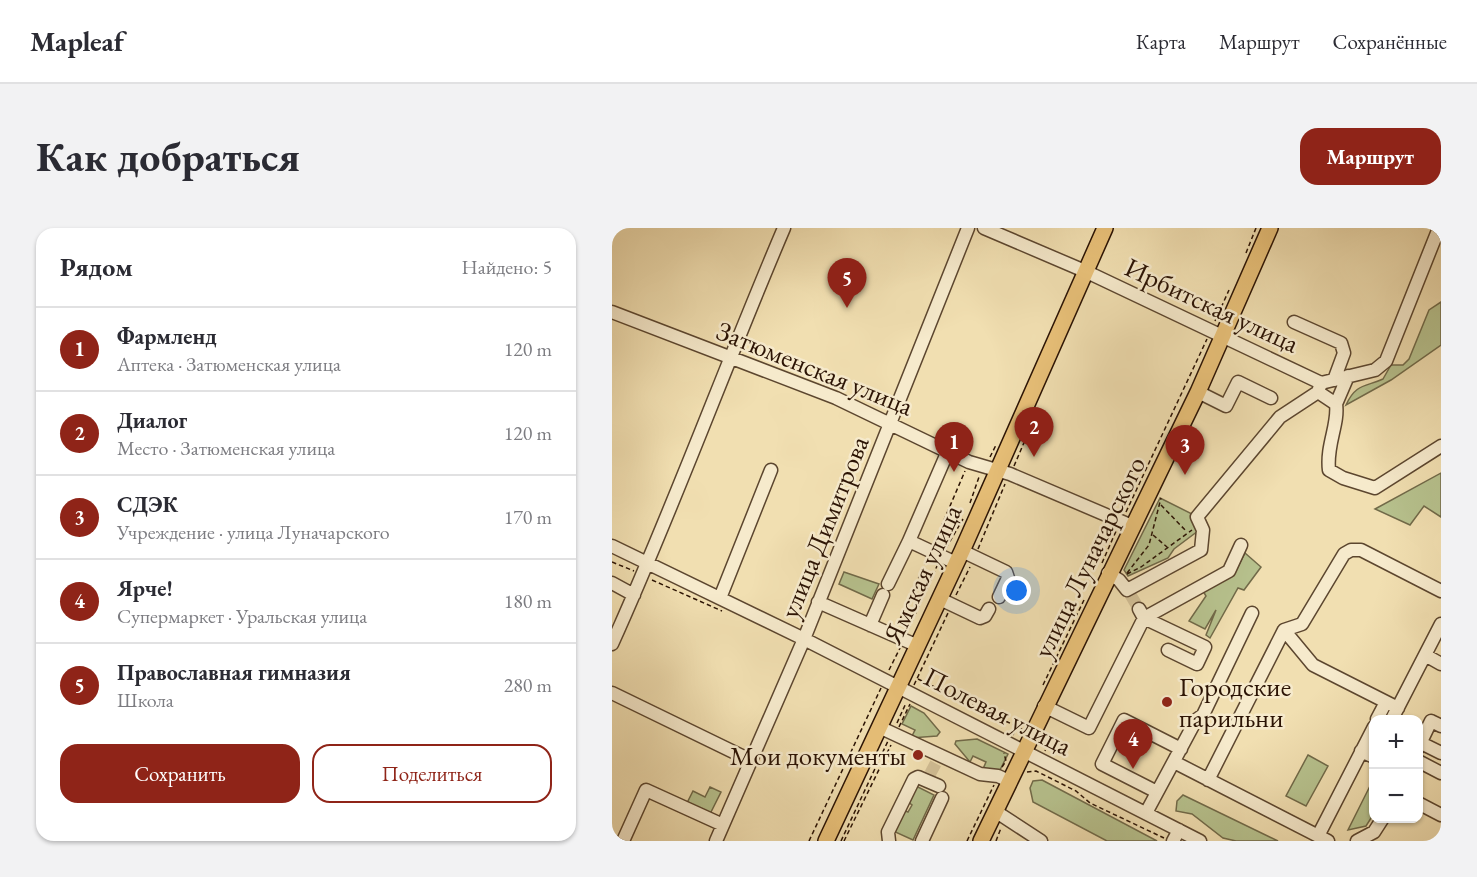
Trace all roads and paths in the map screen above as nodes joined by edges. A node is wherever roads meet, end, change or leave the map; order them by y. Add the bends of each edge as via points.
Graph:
1 (784, 228) edge
2 (968, 228) edge
3 (984, 228) edge
4 (1105, 228) edge
5 (1256, 228) edge
6 (1270, 228) edge
7 (1439, 228) edge
8 (1244, 257) dead end
9 (1087, 272) junction
10 (1232, 284) dead end
11 (612, 312) edge
12 (1216, 320) dead end
13 (1294, 322) dead end
14 (1215, 337) junction
15 (728, 358) junction
16 (1348, 376) junction
17 (1334, 380) junction
18 (1319, 387) junction
19 (1198, 392) junction
20 (1271, 398) dead end
21 (1336, 404) junction
22 (891, 423) junction
23 (1441, 446) edge
24 (948, 450) junction
25 (771, 470) dead end
26 (997, 471) junction
27 (1161, 490) dead end
28 (1161, 504) junction
29 (1126, 523) junction
30 (1200, 524) junction
31 (1188, 533) junction
32 (1152, 534) junction
33 (909, 541) junction
34 (1241, 545) dead end
35 (612, 546) edge
36 (1168, 548) junction
37 (1143, 554) junction
38 (959, 557) junction
39 (1150, 560) junction
40 (612, 562) edge
41 (649, 564) junction
42 (1110, 571) junction
43 (1126, 574) junction
44 (643, 576) junction
45 (612, 584) edge
46 (1441, 591) edge
47 (1088, 592) dead end
48 (634, 595) junction
49 (999, 597) dead end
50 (720, 598) junction
51 (940, 599) junction
52 (818, 602) junction
53 (989, 609) dead end
54 (725, 613) dead end
55 (1142, 613) junction
56 (1252, 613) dead end
57 (1441, 624) edge
58 (870, 625) junction
59 (1284, 630) junction
60 (804, 639) junction
61 (612, 644) edge
62 (918, 646) junction
63 (1168, 650) dead end
64 (1425, 655) junction
65 (1441, 664) edge
66 (906, 672) junction
67 (876, 685) dead end
68 (1042, 686) dead end
69 (898, 687) junction
70 (612, 693) edge
71 (1386, 702) junction
72 (910, 704) dead end
73 (1044, 706) junction
74 (1395, 714) edge
75 (1380, 715) edge
76 (1441, 726) edge
77 (879, 727) junction
78 (1034, 731) junction
79 (896, 734) junction
80 (1369, 736) edge
81 (1423, 739) edge
82 (1423, 747) edge
83 (1181, 749) junction
84 (1024, 751) junction
85 (1361, 751) junction
86 (1004, 753) dead end
87 (1441, 753) edge
88 (1369, 755) edge
89 (752, 761) junction
90 (1174, 762) junction
91 (1423, 763) edge
92 (1027, 772) dead end
93 (1441, 773) edge
94 (1004, 778) junction
95 (1208, 780) junction
96 (1157, 792) junction
97 (1423, 805) edge
98 (1146, 813) junction
99 (1001, 814) junction
100 (1441, 815) edge
101 (1380, 823) edge
102 (723, 825) junction
103 (1174, 837) edge
104 (1323, 838) edge
105 (623, 841) edge
106 (716, 841) edge
107 (810, 841) edge
108 (826, 841) edge
109 (844, 841) edge
110 (889, 841) edge
111 (922, 841) edge
112 (967, 841) edge
113 (981, 841) edge
114 (996, 841) edge
115 (1041, 841) edge
116 (1200, 841) edge
117 (1357, 841) edge

1 - 15 street
2 - 22 street, улица Димитрова
3 - 9 street, Ирбитская улица
4 - 9 main road, Ямская улица
5 - 8 path
6 - 14 main road, улица Луначарского
7 - 16 street via 1386,361 1375,370
9 - 14 street, Ирбитская улица
9 - 26 main road, Ямская улица
10 - 12 path
11 - 15 street, Затюменская улица
13 - 17 street via 1341,343 1344,353
14 - 18 street, Ирбитская улица
14 - 19 main road, улица Луначарского
14 - 29 path
15 - 22 street, Затюменская улица
15 - 41 street
16 - 17 street
16 - 21 street
17 - 18 street
18 - 21 street, Ирбитская улица
18 - 30 street via 1280,417 1197,517
19 - 20 street via 1226,406 1238,382
19 - 29 main road, улица Луначарского
21 - 23 street via 1328,464 1329,470 1342,478 1375,488
22 - 24 street, Затюменская улица
22 - 52 street, улица Димитрова
24 - 26 street, Затюменская улица
24 - 33 street
25 - 50 street
26 - 29 street, Затюменская улица
26 - 38 main road, Ямская улица
27 - 28 path
28 - 31 path
28 - 32 path
29 - 42 main road, улица Луначарского
29 - 42 path
30 - 31 path
30 - 42 street via 1201,550 1129,592
31 - 36 path
32 - 36 path
32 - 37 path
33 - 38 street
33 - 58 street
34 - 55 street via 1229,571
35 - 41 street, Полевая улица
36 - 39 path
37 - 39 path
37 - 43 path
38 - 49 street via 1006,572 1008,578
38 - 51 main road, Ямская улица
39 - 43 path
40 - 44 path
41 - 44 street
41 - 50 street, Полевая улица
42 - 43 path
42 - 73 main road, улица Луначарского
44 - 48 street
44 - 54 path
45 - 48 street
46 - 59 street via 1361,550 1351,550 1344,554 1302,624
47 - 68 path
48 - 61 street
50 - 60 street, Полевая улица
51 - 53 street via 980,618
51 - 62 main road, Ямская улица
52 - 58 street
52 - 60 street, улица Димитрова
55 - 63 street via 1205,647 1197,664
55 - 73 street via 1089,728
56 - 83 street via 1203,715 1196,720
57 - 64 street
58 - 62 street
59 - 71 street via 1313,665
59 - 95 street
60 - 69 street, Полевая улица
60 - 89 street, улица Димитрова
62 - 66 main road, Ямская улица
64 - 65 street
64 - 74 street
66 - 69 main road, Ямская улица
66 - 78 path via 1022,729
67 - 107 path via 880,690
69 - 77 main road, Ямская улица
69 - 84 street, Полевая улица
70 - 89 street
71 - 74 street
71 - 75 street
72 - 79 path
73 - 78 main road, улица Луначарского
76 - 81 street via 1431,721
77 - 79 street
77 - 108 main road, Ямская улица
78 - 84 main road, улица Луначарского
79 - 94 street via 938,758 980,774
79 - 109 path
80 - 85 street
82 - 87 street
83 - 90 street
83 - 96 street via 1124,720 1102,764
84 - 94 main road, улица Луначарского
84 - 98 street, Полевая улица
85 - 88 street
85 - 104 street
86 - 94 path
89 - 102 street, улица Димитрова
90 - 95 street
90 - 96 street
91 - 93 street
92 - 103 path via 1036,771 1090,803
94 - 99 main road, улица Луначарского
94 - 112 path
95 - 104 street
96 - 98 street
97 - 100 street
98 - 103 street, Полевая улица
99 - 113 main road, улица Луначарского
99 - 114 path
99 - 115 street
101 - 117 street via 1374,832
102 - 105 street via 646,790
102 - 106 street, улица Димитрова
103 - 116 street, Полевая улица
110 - 111 street via 888,832 918,777 935,785

